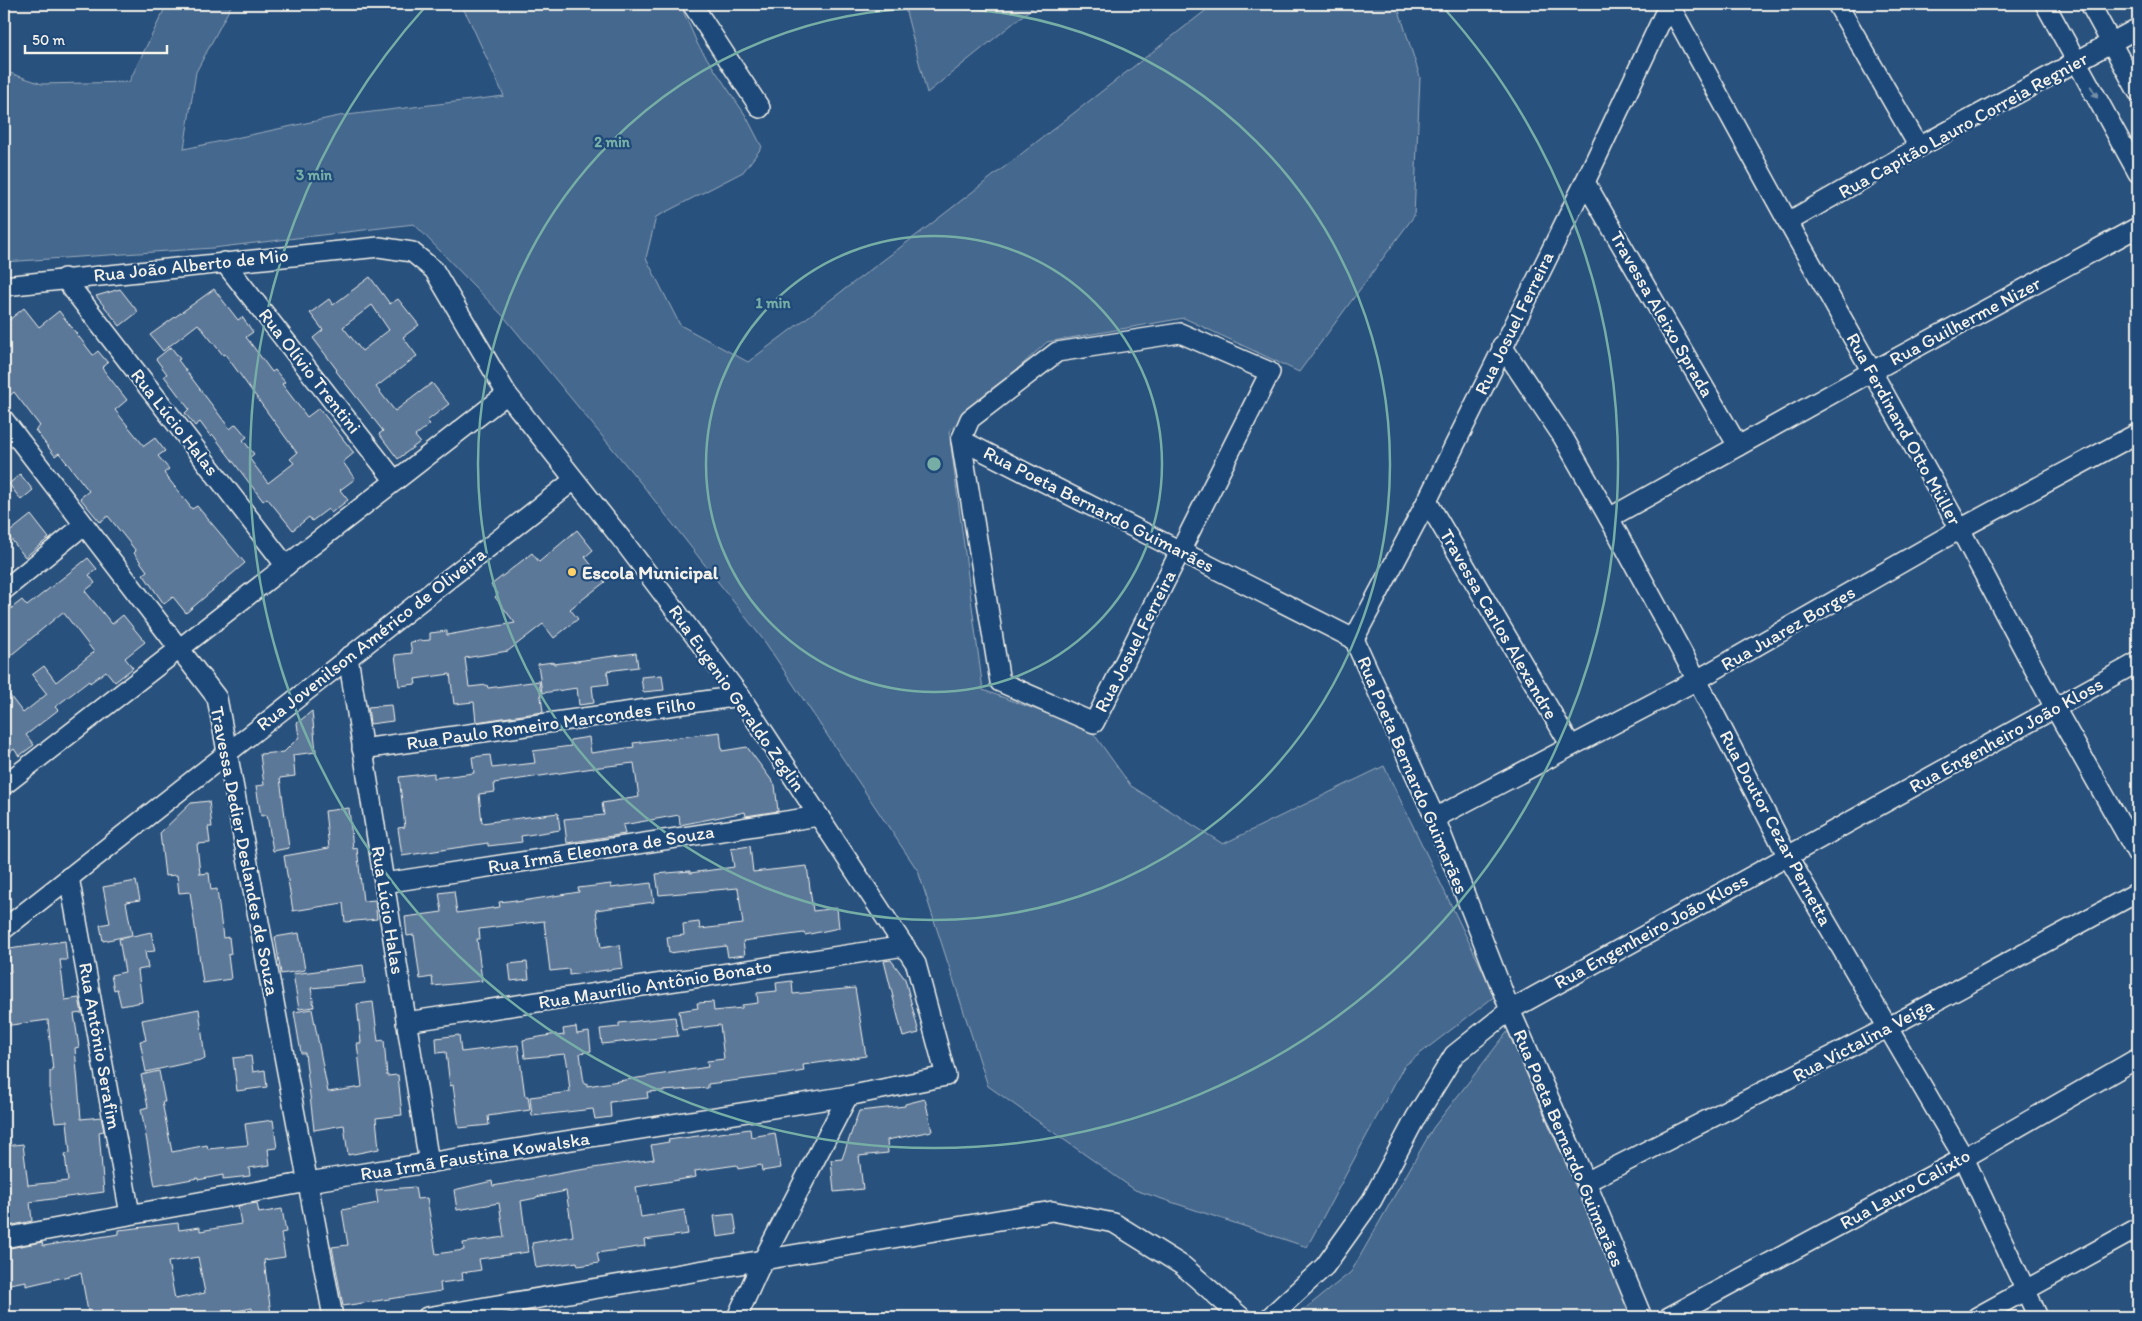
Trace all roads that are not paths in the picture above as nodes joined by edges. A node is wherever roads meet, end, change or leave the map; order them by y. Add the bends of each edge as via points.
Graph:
1 (692, 4) edge
2 (1669, 4) edge
3 (1837, 4) edge
4 (2045, 4) edge
5 (2090, 4) edge
6 (2138, 28) edge
7 (2111, 43) junction
8 (2077, 61) junction
9 (2138, 92) edge
10 (760, 108) dead end
11 (1919, 147) junction
12 (2138, 173) edge
13 (1585, 182) junction
14 (1788, 222) junction
15 (2138, 227) edge
16 (379, 247) joint
17 (224, 262) junction
18 (64, 278) junction
19 (4, 286) edge
20 (1502, 346) junction
21 (1871, 372) junction
22 (507, 394) junction
23 (4, 420) edge
24 (2138, 433) edge
25 (961, 440) junction
26 (1738, 446) junction
27 (574, 480) junction
28 (395, 481) junction
29 (1427, 501) junction
30 (1609, 518) junction
31 (84, 525) junction
32 (1960, 529) junction
33 (1182, 550) junction
34 (286, 566) junction
35 (4, 590) edge
36 (1354, 639) junction
37 (179, 648) junction
38 (348, 657) junction
39 (2138, 662) edge
40 (1697, 680) junction
41 (740, 696) junction
42 (2055, 708) junction
43 (1571, 746) junction
44 (362, 749) junction
45 (227, 752) junction
46 (4, 784) edge
47 (819, 816) junction
48 (1434, 818) junction
49 (1787, 855) junction
50 (2138, 855) edge
51 (70, 877) junction
52 (384, 883) junction
53 (2138, 892) edge
54 (4, 929) edge
55 (905, 946) junction
56 (1510, 1010) junction
57 (406, 1022) junction
58 (1888, 1028) junction
59 (2138, 1058) edge
60 (946, 1076) joint
61 (848, 1096) junction
62 (1964, 1158) junction
63 (429, 1163) junction
64 (308, 1182) junction
65 (1586, 1182) junction
66 (130, 1214) junction
67 (2138, 1228) edge
68 (4, 1238) edge
69 (762, 1260) junction
70 (2025, 1291) junction
71 (333, 1317) edge
72 (427, 1317) edge
73 (737, 1317) edge
74 (1241, 1317) edge
75 (1270, 1317) edge
76 (1642, 1317) edge
77 (1669, 1317) edge
78 (1977, 1317) edge
79 (2038, 1317) edge

1 - 10 street
2 - 13 street, Rua Josuel Ferreira
2 - 14 street, Rua Ferdinand Otto Müller
3 - 11 street
4 - 8 street
5 - 7 street
6 - 7 street, Rua Capitão Lauro Correia Regnier
7 - 8 street, Rua Capitão Lauro Correia Regnier
7 - 9 street
8 - 11 street, Rua Capitão Lauro Correia Regnier
8 -> 12 street
11 - 14 street, Rua Capitão Lauro Correia Regnier
13 - 20 street, Rua Josuel Ferreira
13 - 26 street, Travessa Aleixo Sprada
14 - 21 street, Rua Ferdinand Otto Müller
15 - 21 street, Rua Guilherme Nizer
16 - 17 street, Rua João Alberto de Mio
16 - 22 street, Rua Eugenio Geraldo Zeglin via 412,252 434,270
17 - 18 street, Rua João Alberto de Mio
17 - 28 street, Rua Olívio Trentini
18 - 19 street, Rua João Alberto de Mio
18 - 34 street, Rua Lúcio Halas
20 - 29 street, Rua Josuel Ferreira
20 - 30 street, Rua Doutor Cezar Pernetta via 1563,437
21 - 26 street, Rua Guilherme Nizer
21 - 32 street, Rua Ferdinand Otto Müller
22 - 27 street, Rua Eugenio Geraldo Zeglin
22 - 28 street
23 - 31 street, Travessa Dedier Deslandes de Souza
24 - 32 street, Rua Juarez Borges
25 - 33 street, Rua Poeta Bernardo Guimarães
25 - 33 street, Rua Josuel Ferreira via 1000,682 1094,723
25 - 33 street, Rua Josuel Ferreira via 970,419 1057,352 1180,333 1270,372
26 - 30 street, Rua Guilherme Nizer
27 - 38 street, Rua Jovenilson Américo de Oliveira
27 - 41 street, Rua Eugenio Geraldo Zeglin
28 - 34 street
29 - 36 street, Rua Josuel Ferreira
29 - 43 street, Travessa Carlos Alexandre
30 - 40 street, Rua Doutor Cezar Pernetta
31 - 35 street
31 - 37 street, Travessa Dedier Deslandes de Souza
32 - 40 street, Rua Juarez Borges
32 - 42 street, Rua Ferdinand Otto Müller
33 - 36 street, Rua Poeta Bernardo Guimarães
34 - 37 street
36 - 48 street, Rua Poeta Bernardo Guimarães
37 - 45 street, Travessa Dedier Deslandes de Souza via 217,698
37 - 46 street
38 - 44 street, Rua Lúcio Halas
38 - 45 street, Rua Jovenilson Américo de Oliveira
39 - 42 street, Rua Engenheiro João Kloss
40 - 43 street, Rua Juarez Borges
40 - 49 street, Rua Doutor Cezar Pernetta
41 - 44 street, Rua Paulo Romeiro Marcondes Filho
41 - 47 street, Rua Eugenio Geraldo Zeglin
42 - 49 street, Rua Engenheiro João Kloss
42 - 50 street, Rua Ferdinand Otto Müller
43 - 48 street, Rua Juarez Borges
44 - 52 street, Rua Lúcio Halas
45 - 51 street, Rua Jovenilson Américo de Oliveira
45 - 64 street, Travessa Dedier Deslandes de Souza
47 - 52 street, Rua Irmã Eleonora de Souza
47 - 55 street, Rua Eugenio Geraldo Zeglin
48 - 56 street, Rua Poeta Bernardo Guimarães
49 - 56 street, Rua Engenheiro João Kloss
49 - 58 street, Rua Doutor Cezar Pernetta
51 - 54 street, Rua Jovenilson Américo de Oliveira
51 - 66 street, Rua Antônio Serafim
52 - 57 street, Rua Lúcio Halas
53 - 58 street, Rua Victalina Veiga
55 - 57 street, Rua Maurílio Antônio Bonato
55 - 60 street, Rua Eugenio Geraldo Zeglin via 916,964
56 - 65 street, Rua Poeta Bernardo Guimarães
56 - 75 street, Rua Engenheiro João Kloss via 1454,1054 1372,1200 1325,1266
57 - 63 street, Rua Lúcio Halas
58 - 62 street, Rua Doutor Cezar Pernetta
58 - 65 street, Rua Victalina Veiga
59 - 62 street, Rua Lauro Calixto
60 - 61 street, Rua Irmã Faustina Kowalska
61 - 63 street, Rua Irmã Faustina Kowalska
61 - 69 street
62 - 70 street, Rua Doutor Cezar Pernetta
62 - 77 street, Rua Lauro Calixto
63 - 64 street, Rua Irmã Faustina Kowalska
64 - 66 street, Rua Irmã Faustina Kowalska
64 - 71 street, Travessa Dedier Deslandes de Souza
65 - 76 street, Rua Poeta Bernardo Guimarães
66 - 68 street, Rua Irmã Faustina Kowalska
67 - 70 street
69 - 72 street
69 - 73 street
69 - 74 street via 1052,1210 1114,1223 1183,1266
70 - 78 street
70 - 79 street, Rua Doutor Cezar Pernetta

